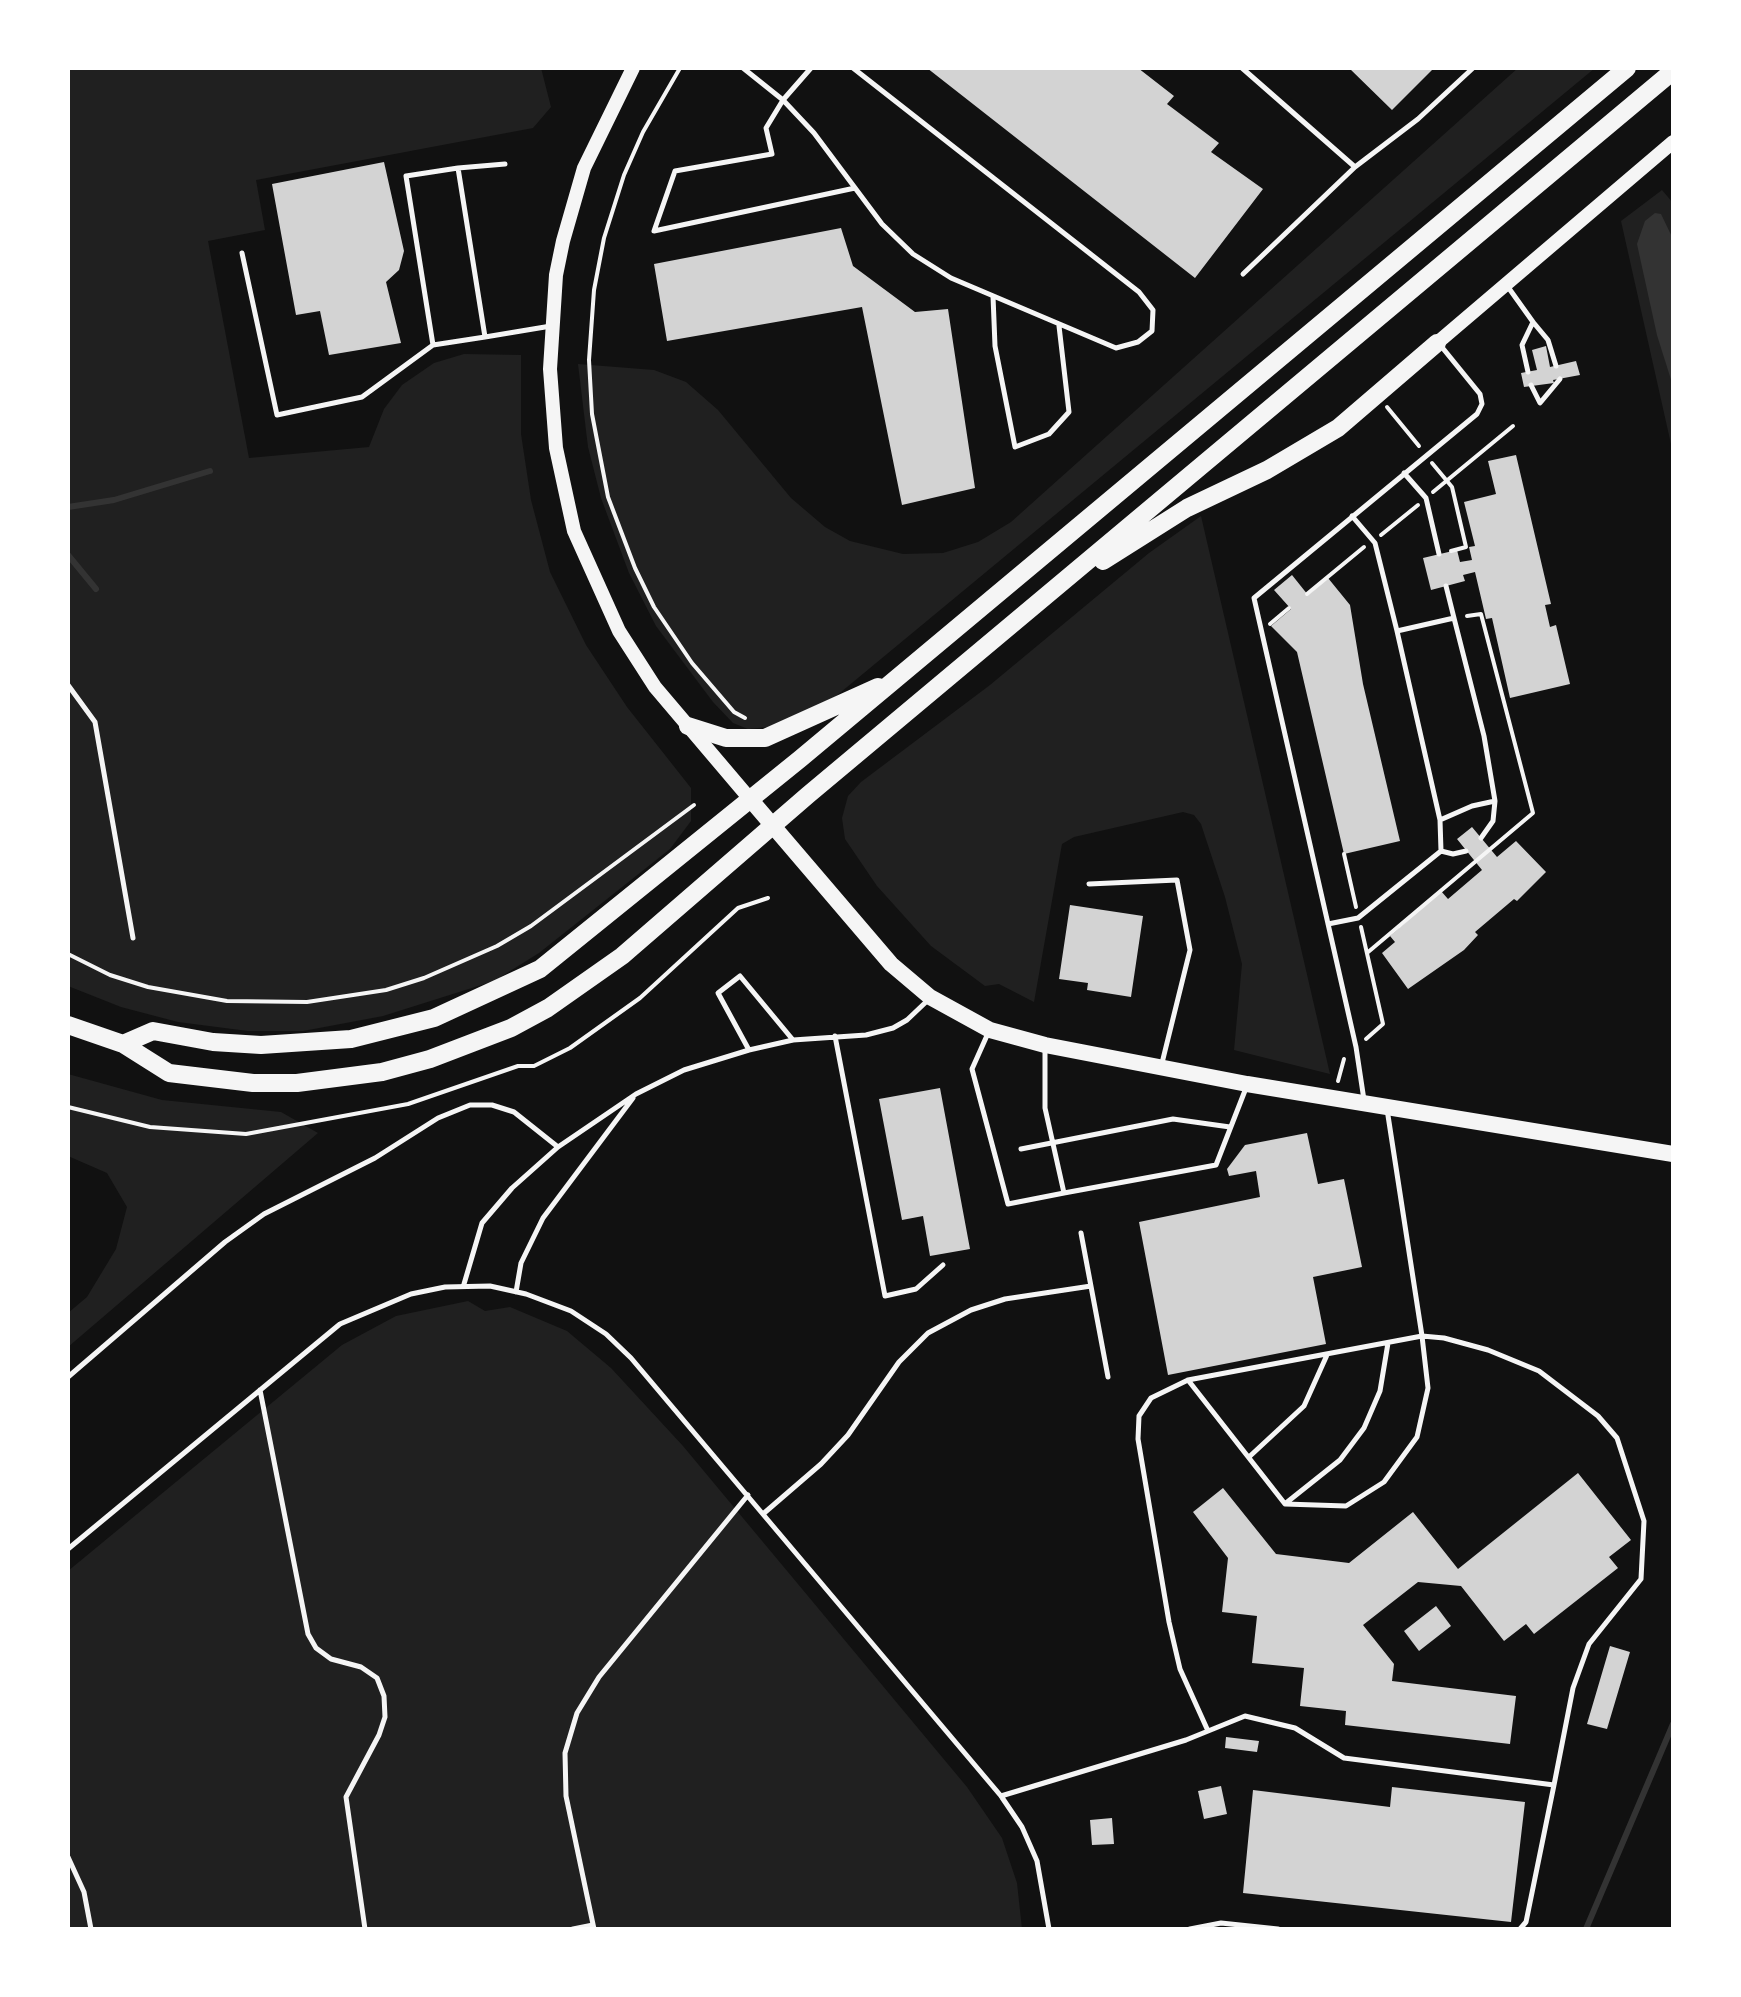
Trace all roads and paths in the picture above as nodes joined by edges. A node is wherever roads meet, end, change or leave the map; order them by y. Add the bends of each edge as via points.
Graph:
1 (633, 68) edge
2 (680, 68) edge
3 (743, 68) edge
4 (811, 68) edge
5 (853, 68) edge
6 (1242, 68) edge
7 (1473, 68) edge
8 (1627, 68) edge
9 (1673, 71) edge
10 (783, 100) junction
11 (1673, 142) edge
12 (505, 164) dead end
13 (1355, 167) junction
14 (458, 168) junction
15 (855, 188) junction
16 (242, 253) dead end
17 (1243, 274) dead end
18 (1506, 284) junction
19 (993, 296) junction
20 (1533, 322) junction
21 (552, 326) junction
22 (1059, 326) junction
23 (485, 337) junction
24 (1437, 343) junction
25 (433, 345) junction
26 (1556, 366) dead end
27 (1528, 372) dead end
28 (1560, 379) dead end
29 (1531, 385) dead end
30 (1378, 396) junction
31 (1513, 426) dead end
32 (1426, 455) junction
33 (1404, 473) junction
34 (1447, 481) junction
35 (1426, 498) junction
36 (1352, 516) junction
37 (1373, 541) junction
38 (1451, 551) dead end
39 (1439, 554) dead end
40 (1446, 586) dead end
41 (1307, 594) dead end
42 (1046, 596) junction
43 (1465, 606) dead end
44 (1289, 608) dead end
45 (1454, 618) junction
46 (1260, 626) junction
47 (1397, 631) junction
48 (896, 680) junction
49 (68, 685) edge
50 (756, 719) dead end
51 (688, 726) junction
52 (750, 799) junction
53 (1495, 801) junction
54 (694, 805) dead end
55 (1440, 820) junction
56 (773, 827) junction
57 (1481, 838) dead end
58 (1441, 851) junction
59 (1466, 851) dead end
60 (1344, 854) dead end
61 (1089, 884) dead end
62 (1358, 918) junction
63 (1328, 924) junction
64 (133, 938) dead end
65 (1367, 953) junction
66 (68, 954) edge
67 (930, 997) junction
68 (68, 1025) edge
69 (990, 1030) junction
70 (835, 1036) junction
71 (793, 1040) junction
72 (123, 1044) junction
73 (1045, 1045) junction
74 (1356, 1047) junction
75 (749, 1050) junction
76 (1161, 1068) junction
77 (1247, 1084) junction
78 (636, 1094) junction
79 (1334, 1099) junction
80 (1365, 1104) junction
81 (1386, 1108) junction
82 (1230, 1127) junction
83 (1054, 1143) junction
84 (558, 1147) junction
85 (1021, 1149) dead end
86 (1673, 1154) edge
87 (1064, 1193) junction
88 (1081, 1233) dead end
89 (943, 1265) dead end
90 (464, 1284) junction
91 (1091, 1286) junction
92 (516, 1292) junction
93 (1422, 1336) junction
94 (1388, 1342) junction
95 (1327, 1354) junction
96 (68, 1377) edge
97 (1108, 1377) dead end
98 (1188, 1380) junction
99 (260, 1390) junction
100 (1249, 1457) junction
101 (748, 1495) junction
102 (1285, 1504) junction
103 (763, 1514) junction
104 (68, 1549) edge
105 (1208, 1731) junction
106 (1554, 1785) junction
107 (1001, 1796) junction
108 (68, 1857) edge
109 (593, 1927) edge
110 (91, 1929) edge
111 (365, 1929) edge
112 (573, 1929) edge
113 (1049, 1929) edge
114 (1190, 1929) edge
115 (1278, 1929) edge
116 (1520, 1929) edge

1 - 21 street via 597,136 572,203 556,275
2 - 50 path via 643,132 604,238 589,360 592,414 608,497 654,607 734,712
3 - 10 lane
4 - 10 lane
5 - 22 lane via 1139,292 1153,310 1152,331 1116,348
6 - 13 lane
7 - 13 lane
8 - 48 main road
9 - 42 main road
10 - 15 lane
10 - 15 lane via 766,128 772,154 675,171 654,231
11 - 18 street
12 - 14 lane
13 - 17 lane
14 - 23 lane
14 - 25 lane via 406,176
15 - 19 lane via 913,254
16 - 25 lane via 277,415 362,397
18 - 20 lane
18 - 24 street
19 - 22 lane
19 - 22 lane via 995,346 1015,447 1049,434 1069,412
20 - 26 lane via 1548,340
20 - 27 lane via 1522,345
21 - 23 lane
21 - 51 street via 556,448 574,531 619,631
23 - 25 lane
24 - 30 main road
24 - 32 lane via 1473,382 1482,404 1477,414
28 - 29 lane via 1540,403
30 - 32 path
30 - 42 main road via 1338,428 1187,508
31 - 34 path
32 - 33 lane
32 - 34 path
33 - 35 lane
33 - 36 lane
34 - 35 path
34 - 38 path via 1466,547
35 - 37 path
35 - 39 lane
36 - 37 lane
36 - 46 lane via 1254,598
37 - 41 path
37 - 47 lane
40 - 45 lane
42 - 56 main road
43 - 65 path via 1467,617 1481,614 1533,813
44 - 46 path
45 - 47 lane
45 - 53 lane
46 - 63 lane
47 - 55 lane
48 - 51 main road via 765,738 726,738
48 - 52 main road
49 - 64 lane via 95,722
51 - 52 street
52 - 56 main road
52 - 72 main road via 570,948 512,985 447,1013 378,1034 306,1044 213,1042 153,1031
53 - 55 lane
53 - 57 lane via 1493,821
54 - 66 path via 531,926 462,964 386,990 307,1002 227,1001 148,987
55 - 58 lane
56 - 67 main road via 865,937
56 - 72 main road via 587,983 511,1028 430,1059 333,1080 253,1083 169,1073
58 - 59 lane
58 - 62 lane
60 - 62 path
61 - 76 lane via 1177,880 1190,950
62 - 63 lane
62 - 65 path
63 - 74 lane
65 - 74 path via 1383,1024
67 - 69 main road
67 - 70 lane via 893,1028
68 - 72 main road
69 - 73 main road
69 - 87 lane via 972,1069 1008,1204
70 - 71 lane
70 - 89 lane via 885,1296 916,1289
71 - 75 lane
71 - 75 lane via 740,976 718,993
73 - 76 main road
73 - 83 lane via 1045,1108
74 - 79 path via 1345,1057
74 - 80 lane
75 - 78 lane via 684,1070
76 - 77 main road
77 - 79 main road
77 - 82 lane
78 - 84 lane
78 - 92 lane via 543,1218 521,1263
79 - 80 main road
80 - 81 main road
81 - 86 main road
81 - 93 lane
82 - 83 lane via 1173,1119
82 - 87 lane via 1216,1165
83 - 85 lane
83 - 87 lane
84 - 90 lane via 482,1223
84 - 96 lane via 514,1112 492,1105 470,1105 438,1118 375,1158 264,1214
88 - 91 lane
90 - 92 lane
90 - 99 lane via 411,1294 354,1317
91 - 97 lane
91 - 103 lane via 1005,1299 928,1333 899,1362 848,1435
92 - 101 lane via 571,1311 606,1334
93 - 94 lane
93 - 102 lane via 1428,1388 1417,1437 1384,1482 1346,1506
93 - 106 lane via 1513,1360 1587,1406 1617,1438 1644,1521 1641,1579 1589,1644 1573,1688
94 - 95 lane
94 - 102 lane via 1380,1391 1364,1428 1340,1460
95 - 98 lane
95 - 100 lane via 1304,1406
98 - 100 lane
98 - 105 lane via 1151,1398 1139,1416 1138,1439 1174,1645
99 - 104 lane
99 - 111 lane via 308,1634 331,1659 361,1667 377,1678 384,1696 379,1735 346,1797
100 - 102 lane
101 - 103 lane
101 - 109 lane via 599,1677 577,1713 565,1753 566,1796
103 - 107 lane
105 - 106 lane via 1245,1716 1295,1728 1344,1758
105 - 107 lane
106 - 116 lane via 1526,1922
107 - 113 lane via 1037,1861
108 - 110 lane via 84,1892
109 - 112 lane
114 - 115 lane via 1221,1923

